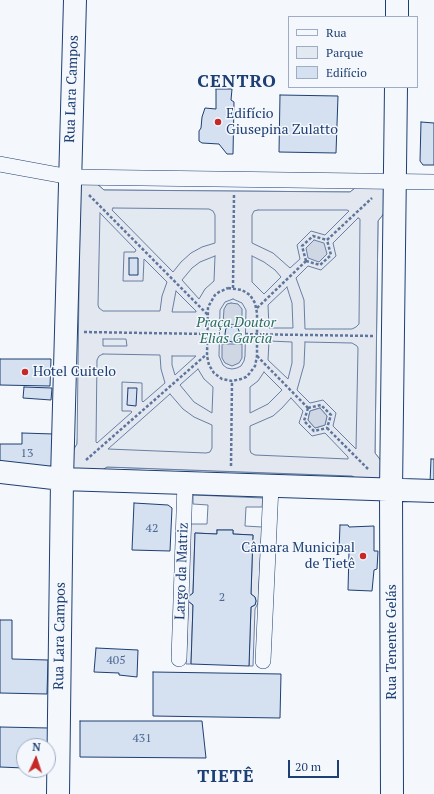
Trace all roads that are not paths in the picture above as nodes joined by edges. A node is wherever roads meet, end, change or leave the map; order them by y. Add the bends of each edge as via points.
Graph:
1 (75, 0) edge
2 (398, 0) edge
3 (397, 16) edge
4 (396, 88) edge
5 (0, 164) edge
6 (70, 177) junction
7 (395, 182) junction
8 (434, 182) edge
9 (0, 472) edge
10 (62, 479) junction
11 (185, 483) junction
12 (271, 486) junction
13 (391, 490) junction
14 (434, 491) edge
15 (179, 659) dead end
16 (263, 661) dead end
17 (58, 794) edge
18 (392, 794) edge

1 - 6 street, Rua Lara Campos
2 - 3 street
4 - 7 street
5 - 6 street
6 - 7 street
6 - 10 street
7 - 8 street
7 - 13 street
9 - 10 street
10 - 11 street
10 - 17 street, Rua Lara Campos
11 - 12 street
11 - 15 street, Largo da Matriz
12 - 13 street
12 - 16 street
13 - 14 street
13 - 18 street, Rua Tenente Gelás

